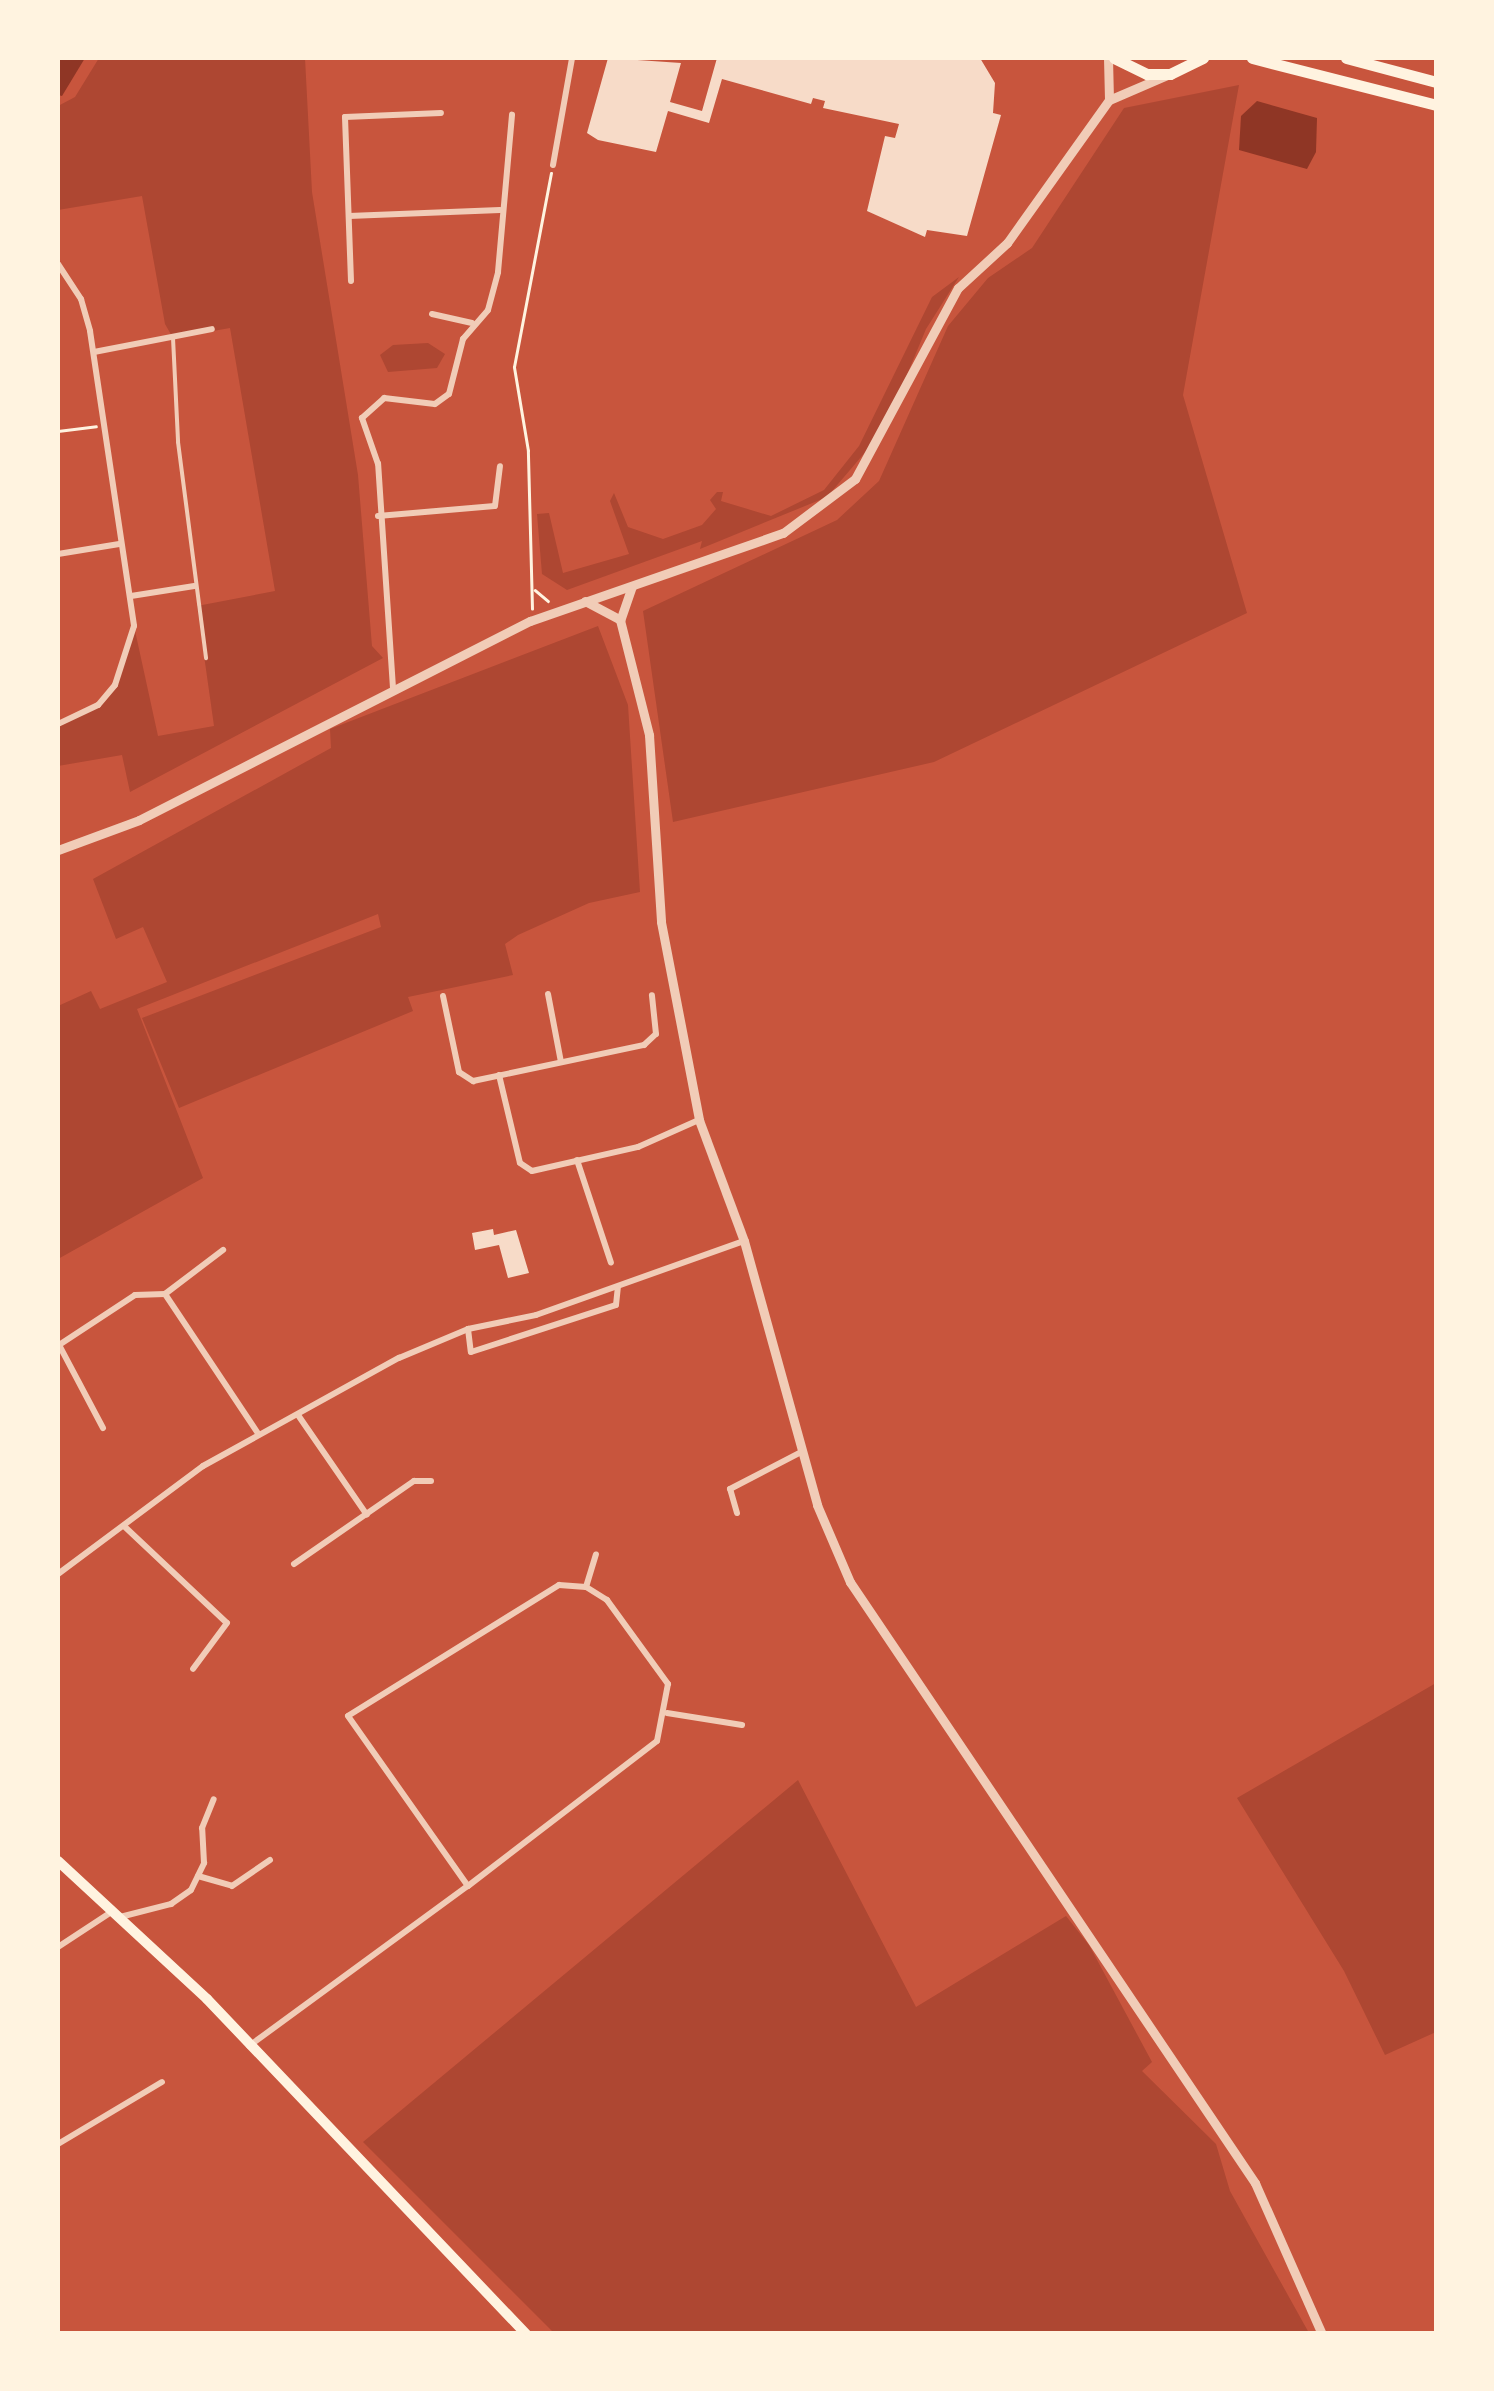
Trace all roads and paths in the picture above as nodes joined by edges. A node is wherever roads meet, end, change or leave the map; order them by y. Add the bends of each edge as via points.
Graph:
1 (572, 58) edge
2 (1111, 58) edge
3 (1203, 58) edge
4 (1212, 58) edge
5 (1252, 58) edge
6 (1346, 58) edge
7 (1170, 74) junction
8 (1436, 82) edge
9 (1109, 100) junction
10 (1436, 105) edge
11 (440, 112) dead end
12 (512, 114) dead end
13 (554, 166) joint
14 (500, 210) junction
15 (349, 216) junction
16 (58, 264) edge
17 (350, 281) dead end
18 (432, 314) dead end
19 (472, 323) junction
20 (212, 330) dead end
21 (173, 338) junction
22 (94, 352) junction
23 (105, 425) junction
24 (58, 431) edge
25 (500, 466) dead end
26 (378, 516) junction
27 (119, 544) junction
28 (58, 554) edge
29 (194, 586) junction
30 (632, 586) junction
31 (534, 589) junction
32 (131, 596) junction
33 (586, 601) junction
34 (560, 609) junction
35 (620, 620) junction
36 (530, 621) junction
37 (206, 658) dead end
38 (393, 688) junction
39 (58, 724) edge
40 (58, 850) edge
41 (548, 994) dead end
42 (652, 995) dead end
43 (444, 996) dead end
44 (561, 1062) junction
45 (499, 1075) junction
46 (699, 1120) junction
47 (578, 1160) junction
48 (744, 1241) junction
49 (224, 1250) dead end
50 (611, 1263) dead end
51 (618, 1288) junction
52 (165, 1294) junction
53 (536, 1315) junction
54 (468, 1329) junction
55 (539, 1330) junction
56 (298, 1415) junction
57 (104, 1428) dead end
58 (260, 1436) junction
59 (801, 1452) junction
60 (431, 1481) dead end
61 (737, 1513) dead end
62 (367, 1515) junction
63 (124, 1526) junction
64 (596, 1554) dead end
65 (294, 1564) dead end
66 (58, 1574) edge
67 (586, 1586) junction
68 (193, 1669) dead end
69 (667, 1713) junction
70 (742, 1725) dead end
71 (214, 1799) dead end
72 (270, 1860) dead end
73 (58, 1861) edge
74 (198, 1876) junction
75 (468, 1886) junction
76 (117, 1914) junction
77 (58, 1947) edge
78 (248, 2047) junction
79 (162, 2082) dead end
80 (58, 2144) edge
81 (526, 2334) edge
82 (1322, 2334) edge

1 - 13 street
2 - 7 highway via 1147,74
2 - 9 street
3 - 4 highway
3 - 7 highway
5 - 10 highway
6 - 8 highway
7 - 9 street
9 - 30 street via 1007,243 958,288 855,479 783,534
11 - 15 street via 344,116
12 - 14 street via 510,177
13 - 31 path via 514,368 528,451
14 - 15 street
14 - 19 street via 498,272 488,310
15 - 17 street
16 - 22 street via 80,298
18 - 19 street
19 - 26 street via 450,394 436,404 384,398 362,418 378,464
20 - 21 street
21 - 22 street
21 - 29 lane
22 - 23 street
23 - 24 path
23 - 27 street
25 - 26 street via 496,506
26 - 38 street
27 - 28 street
27 - 32 street
29 - 32 street
29 - 37 lane
30 - 33 street
30 - 35 street
31 - 34 path
31 - 36 path
32 - 39 street via 134,626 115,685 98,705
33 - 34 street
33 - 35 street
34 - 36 street
35 - 46 street via 649,734 662,922
36 - 38 street
38 - 40 street via 139,820
41 - 44 street
42 - 44 street via 656,1034 644,1046
43 - 45 street via 459,1072 473,1081
44 - 45 street
45 - 47 street via 520,1164 532,1171
46 - 47 street via 638,1147
46 - 48 street
47 - 50 street
48 - 51 street
48 - 59 street
49 - 52 street
51 - 53 street
51 - 55 street via 616,1305
52 - 57 street via 136,1295 59,1345
52 - 58 street
53 - 54 street
53 - 55 street
54 - 55 street via 471,1352
54 - 56 street via 399,1358
56 - 58 street
56 - 62 street
58 - 63 street via 203,1466
59 - 61 street via 730,1489
59 - 82 street via 850,1582 1255,2183
60 - 62 street via 414,1481
62 - 65 street
63 - 66 street
63 - 68 street via 227,1623
64 - 67 street
67 - 69 street via 607,1600 668,1684
67 - 75 street via 559,1585 348,1716
69 - 70 street
69 - 75 street via 657,1741
71 - 74 street via 202,1828
72 - 74 street via 232,1886
73 - 76 main road
74 - 76 street via 171,1904
75 - 78 street
76 - 77 street
76 - 78 main road
78 - 81 main road
79 - 80 street

